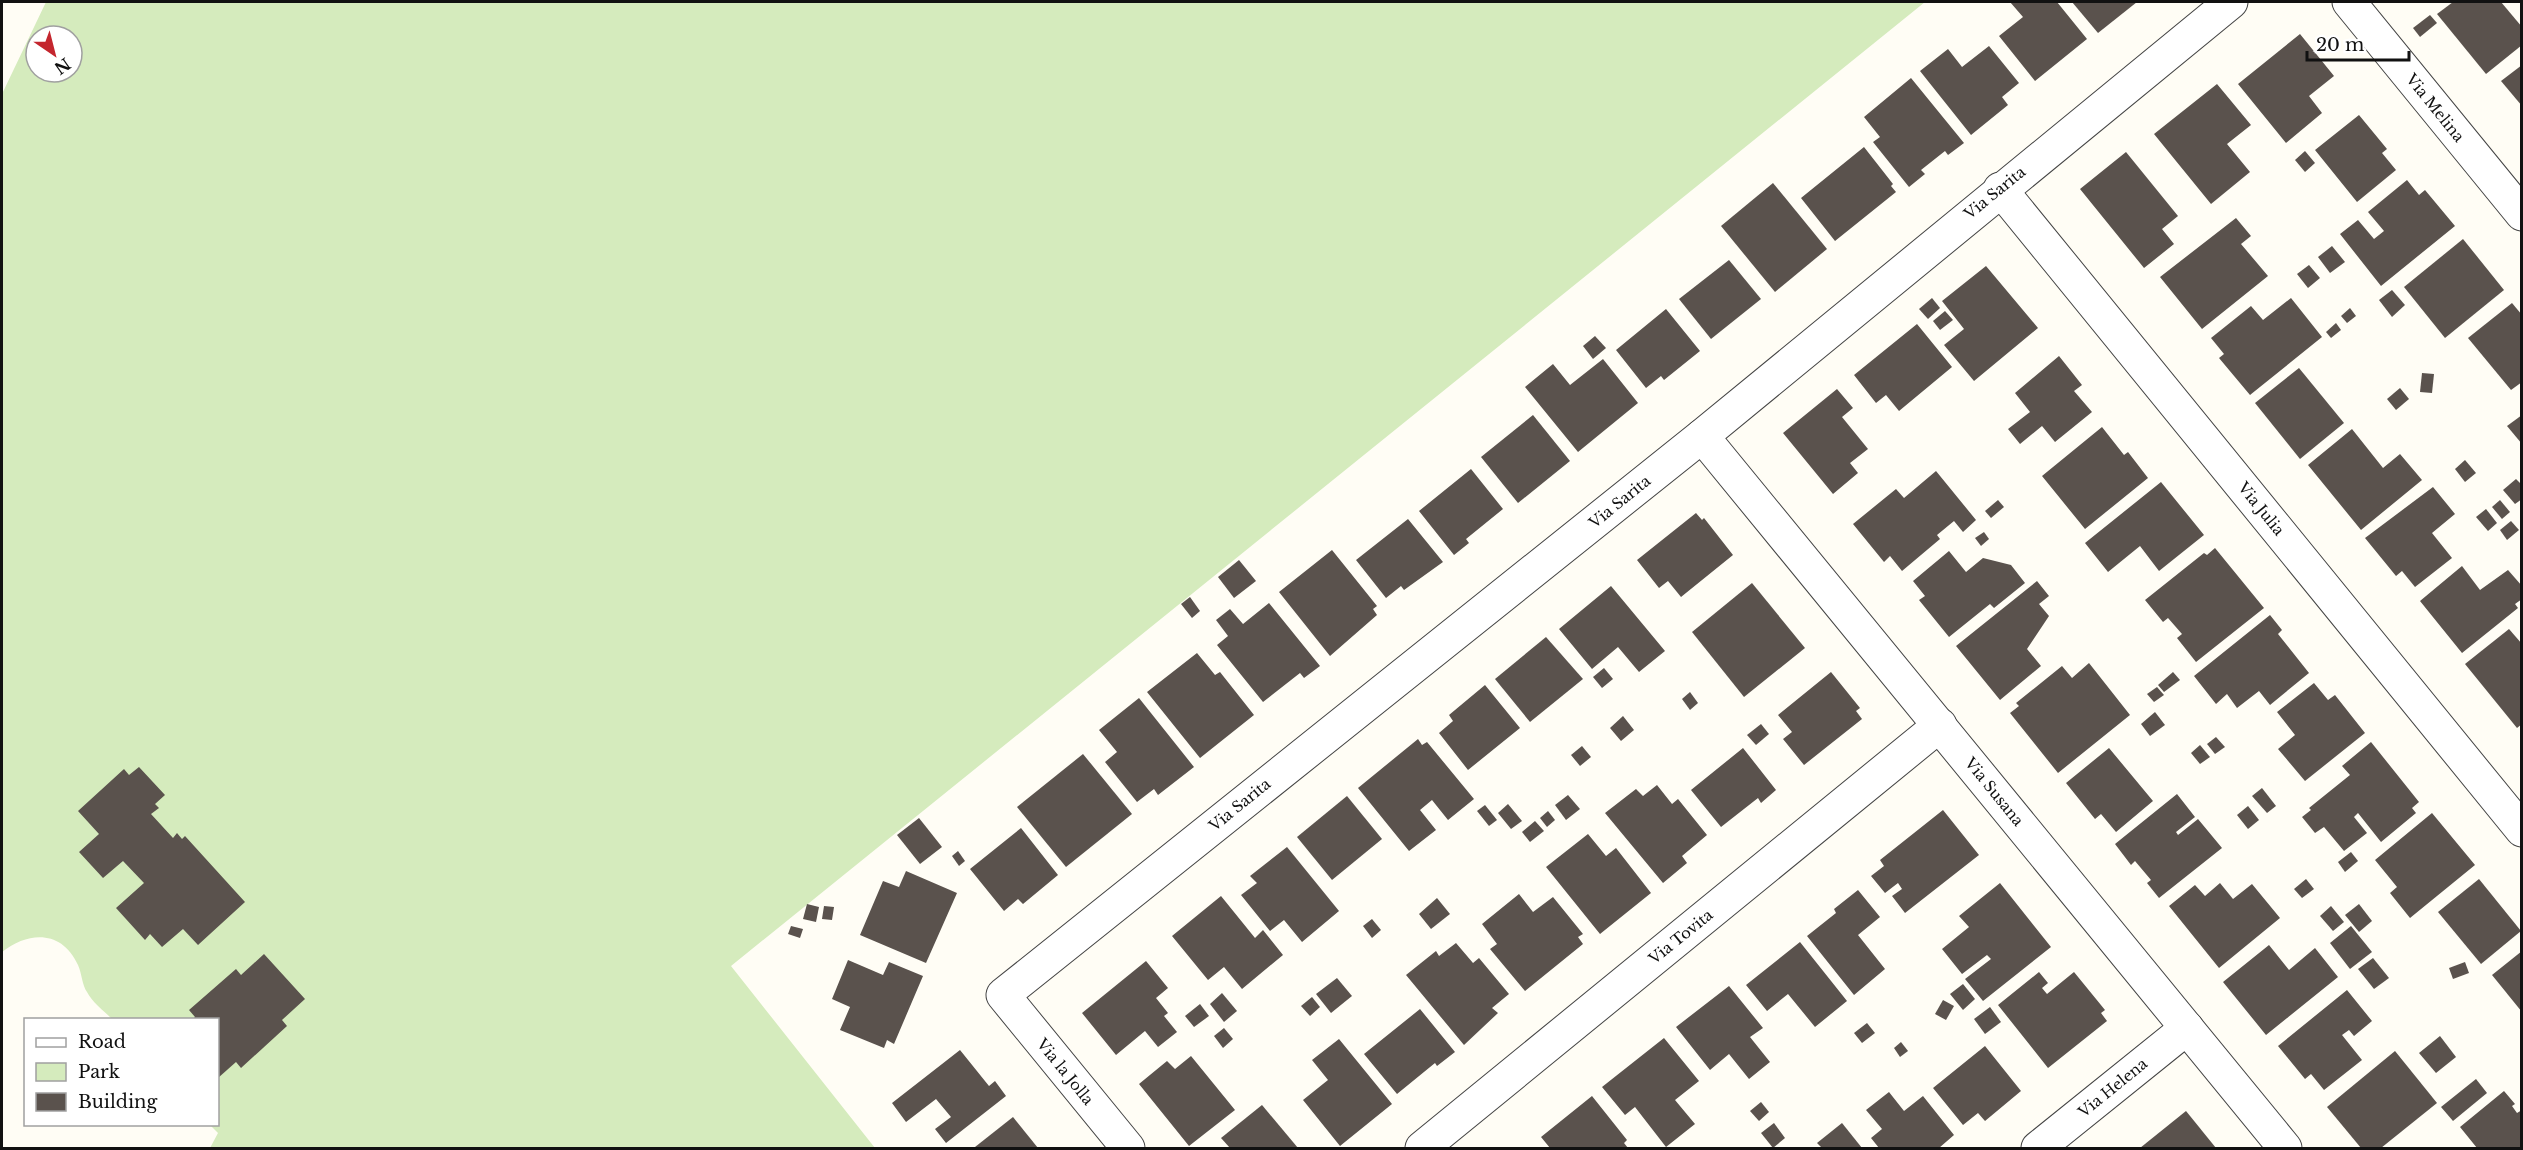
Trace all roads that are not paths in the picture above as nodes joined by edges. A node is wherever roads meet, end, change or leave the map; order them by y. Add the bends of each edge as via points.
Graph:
1 (2231, 2) edge
2 (2349, 2) edge
3 (2000, 189) junction
4 (2522, 214) edge
5 (1702, 436) junction
6 (1940, 725) junction
7 (2522, 830) edge
8 (1003, 995) joint
9 (2187, 1028) junction
10 (1128, 1149) edge
11 (1422, 1149) edge
12 (2038, 1149) edge
13 (2285, 1149) edge

1 - 3 street, Via Sarita
2 - 4 street, Via Melina
3 - 5 street, Via Sarita
3 - 7 street, Via Julia
5 - 6 street, Via Susana
5 - 8 street, Via Sarita
6 - 9 street, Via Susana
6 - 11 street, Via Tovita
8 - 10 street, Via la Jolla
9 - 12 street, Via Helena
9 - 13 street, Via Susana

